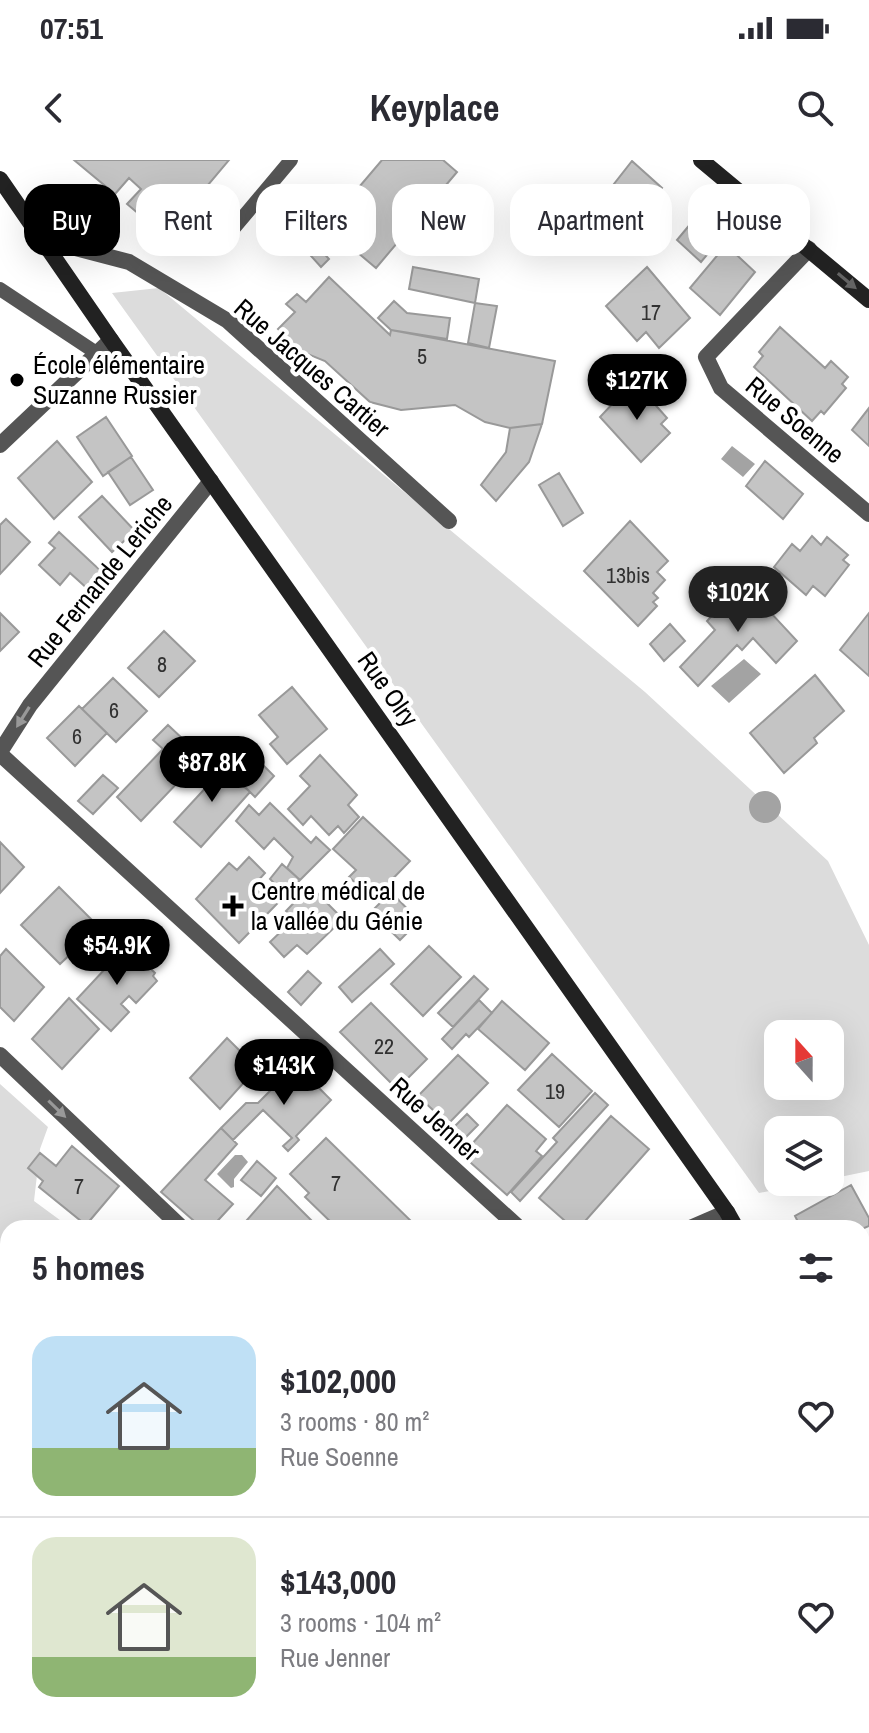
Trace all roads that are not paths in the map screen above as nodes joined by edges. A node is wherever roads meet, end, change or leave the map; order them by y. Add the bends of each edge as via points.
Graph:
1 (291, 160) edge
2 (701, 160) edge
3 (0, 179) edge
4 (730, 184) edge
5 (24, 214) edge
6 (240, 221) edge
7 (810, 250) edge
8 (53, 256) edge
9 (106, 256) edge
10 (802, 256) edge
11 (0, 289) edge
12 (869, 300) edge
13 (111, 340) junction
14 (98, 354) junction
15 (0, 445) edge
16 (211, 481) junction
17 (869, 514) edge
18 (449, 521) dead end
19 (0, 753) edge
20 (0, 1055) edge
21 (727, 1212) junction
22 (174, 1220) edge
23 (510, 1220) edge
24 (708, 1220) edge
25 (732, 1220) edge

1 - 6 lane
2 - 4 street
3 - 5 street, Rue Olry
7 -> 12 street
8 - 13 street, Rue Olry
9 - 18 street, Rue Jacques Cartier via 129,262 228,321
10 - 17 street, Rue Soenne via 706,357 721,388
11 - 14 lane
13 - 14 street
13 - 16 street, Rue Olry
14 - 15 street
16 -> 19 street, Rue Fernande Leriche via 30,705
16 - 21 street, Rue Olry
19 - 23 street, Rue Jenner
20 -> 22 street
21 - 24 street
21 - 25 street, Rue Olry

